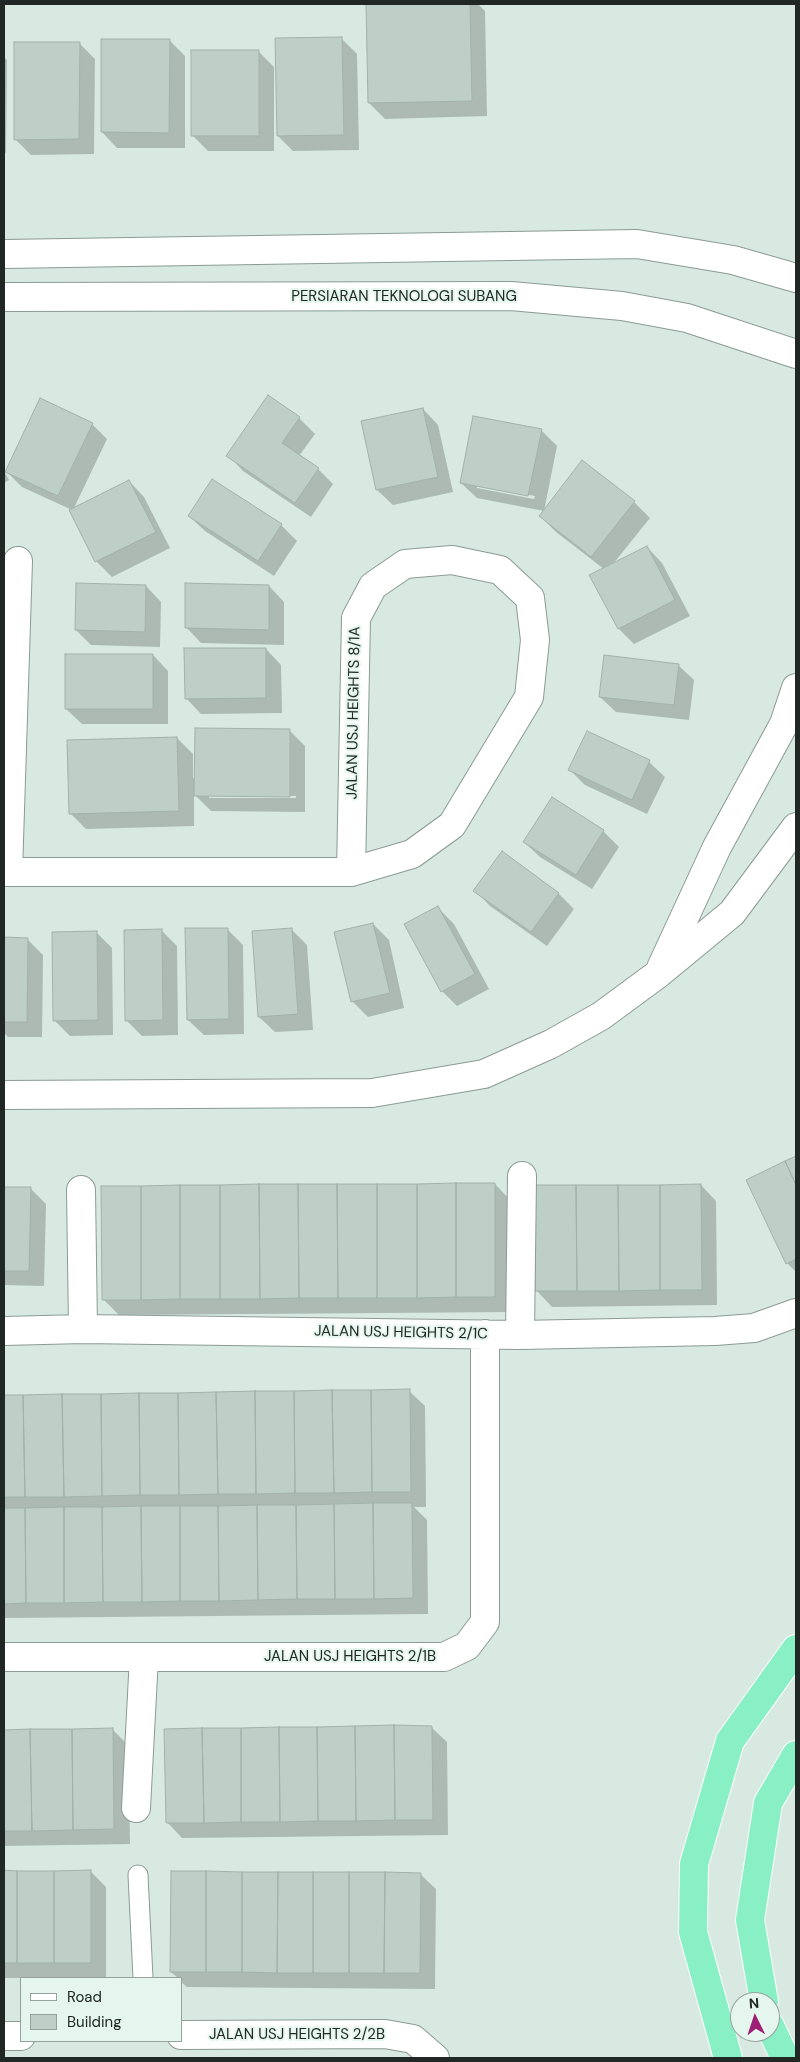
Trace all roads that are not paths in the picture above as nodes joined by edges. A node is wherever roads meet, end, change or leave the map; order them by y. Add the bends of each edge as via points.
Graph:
1 (4, 254) edge
2 (796, 278) edge
3 (4, 297) edge
4 (796, 354) edge
5 (18, 561) dead end
6 (796, 688) edge
7 (796, 827) edge
8 (6, 872) edge
9 (351, 872) junction
10 (658, 974) junction
11 (4, 1095) edge
12 (522, 1176) dead end
13 (81, 1190) dead end
14 (796, 1313) edge
15 (83, 1330) junction
16 (4, 1331) edge
17 (485, 1334) junction
18 (520, 1334) junction
19 (796, 1649) edge
20 (4, 1657) edge
21 (144, 1657) junction
22 (796, 1755) edge
23 (136, 1808) dead end
24 (138, 1875) dead end
25 (143, 1977) edge
26 (762, 1992) edge
27 (182, 2035) edge
28 (4, 2036) edge
29 (20, 2036) edge
30 (778, 2042) edge
31 (435, 2058) edge
32 (728, 2058) edge
33 (785, 2058) edge

1 - 2 street via 637,244 733,260
3 - 4 street, PERSIARAN TEKNOLOGI SUBANG via 511,296 622,306 687,318
5 - 8 street
6 - 10 street via 784,724 717,847
7 - 10 street via 732,913
8 - 9 street, JALAN USJ HEIGHTS 8/1A
9 - 9 street, JALAN USJ HEIGHTS 8/1A via 412,854 452,824 529,697 535,640 530,598 500,570 452,560 405,564 372,586 356,618
10 - 11 street via 601,1016 551,1044 484,1074 372,1093
12 - 18 street
13 - 15 street
14 - 18 street, JALAN USJ HEIGHTS 2/1C via 754,1328 715,1331
15 - 16 street, JALAN USJ HEIGHTS 2/1C
15 - 17 street, JALAN USJ HEIGHTS 2/1C
17 - 18 street, JALAN USJ HEIGHTS 2/1C
17 - 21 street, JALAN USJ HEIGHTS 2/1B via 485,1622 467,1646 444,1657
19 - 32 highway via 730,1741 694,1864 693,1932
20 - 21 street, JALAN USJ HEIGHTS 2/1B
21 - 23 street
22 - 26 highway via 768,1804 750,1920
24 - 25 lane
27 - 31 street, JALAN USJ HEIGHTS 2/2B via 385,2034 413,2039
28 - 29 street
30 - 33 highway

